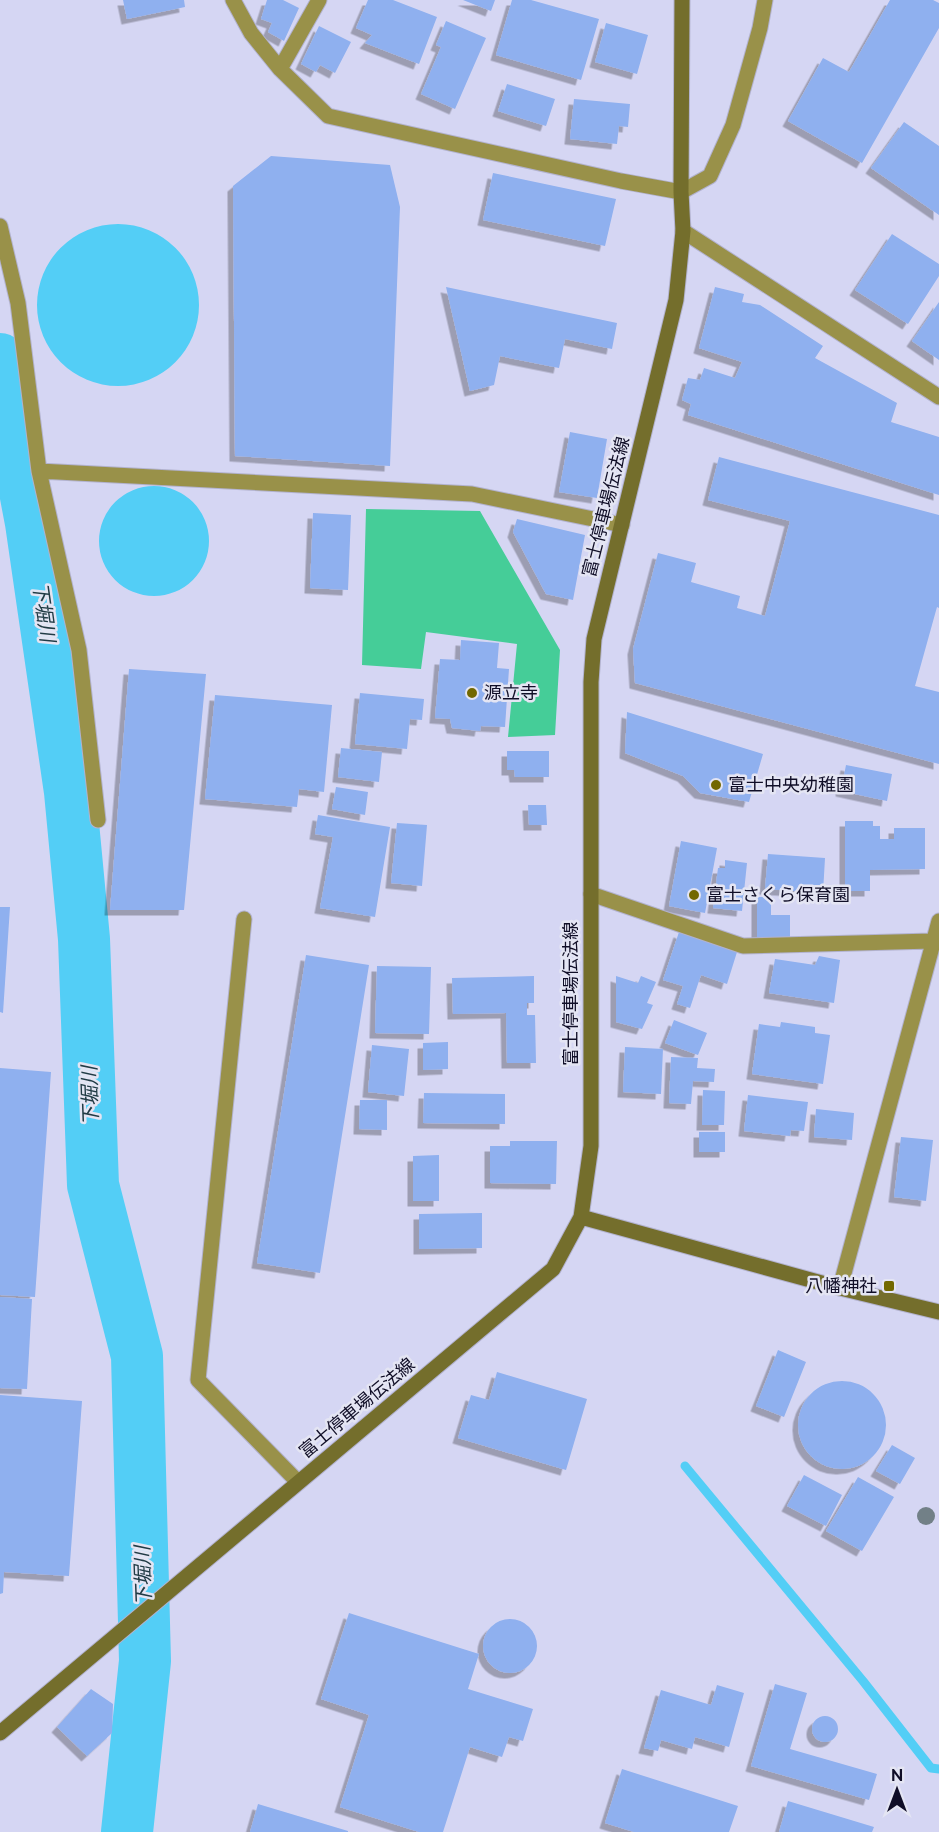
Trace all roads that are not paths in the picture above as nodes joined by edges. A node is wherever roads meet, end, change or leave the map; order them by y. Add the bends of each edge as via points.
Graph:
1 (232, 0) edge
2 (319, 0) edge
3 (682, 0) edge
4 (765, 0) edge
5 (280, 69) junction
6 (681, 192) junction
7 (0, 226) edge
8 (683, 231) junction
9 (939, 397) edge
10 (39, 471) junction
11 (622, 525) junction
12 (98, 820) dead end
13 (591, 894) junction
14 (244, 919) dead end
15 (939, 921) edge
16 (932, 941) junction
17 (581, 1217) junction
18 (840, 1288) junction
19 (939, 1312) edge
20 (298, 1482) junction
21 (0, 1733) edge

1 - 5 street via 251,33
2 - 5 street
3 - 6 main road, 富士停車場伝法線
4 - 6 street via 733,125 710,176
5 - 6 street via 328,116
6 - 8 main road, 富士停車場伝法線
7 - 10 street via 18,303
8 - 9 street
8 - 11 main road, 富士停車場伝法線 via 676,300
10 - 11 street via 472,494
10 - 12 street via 79,650
11 - 13 main road, 富士停車場伝法線 via 594,639
13 - 16 street via 743,946
13 - 17 main road, 富士停車場伝法線 via 591,1146
14 - 20 street via 198,1380
15 - 16 street
16 - 18 street
17 - 18 main road
17 - 20 main road, 富士停車場伝法線 via 553,1269
18 - 19 main road
20 - 21 main road, 富士停車場伝法線

